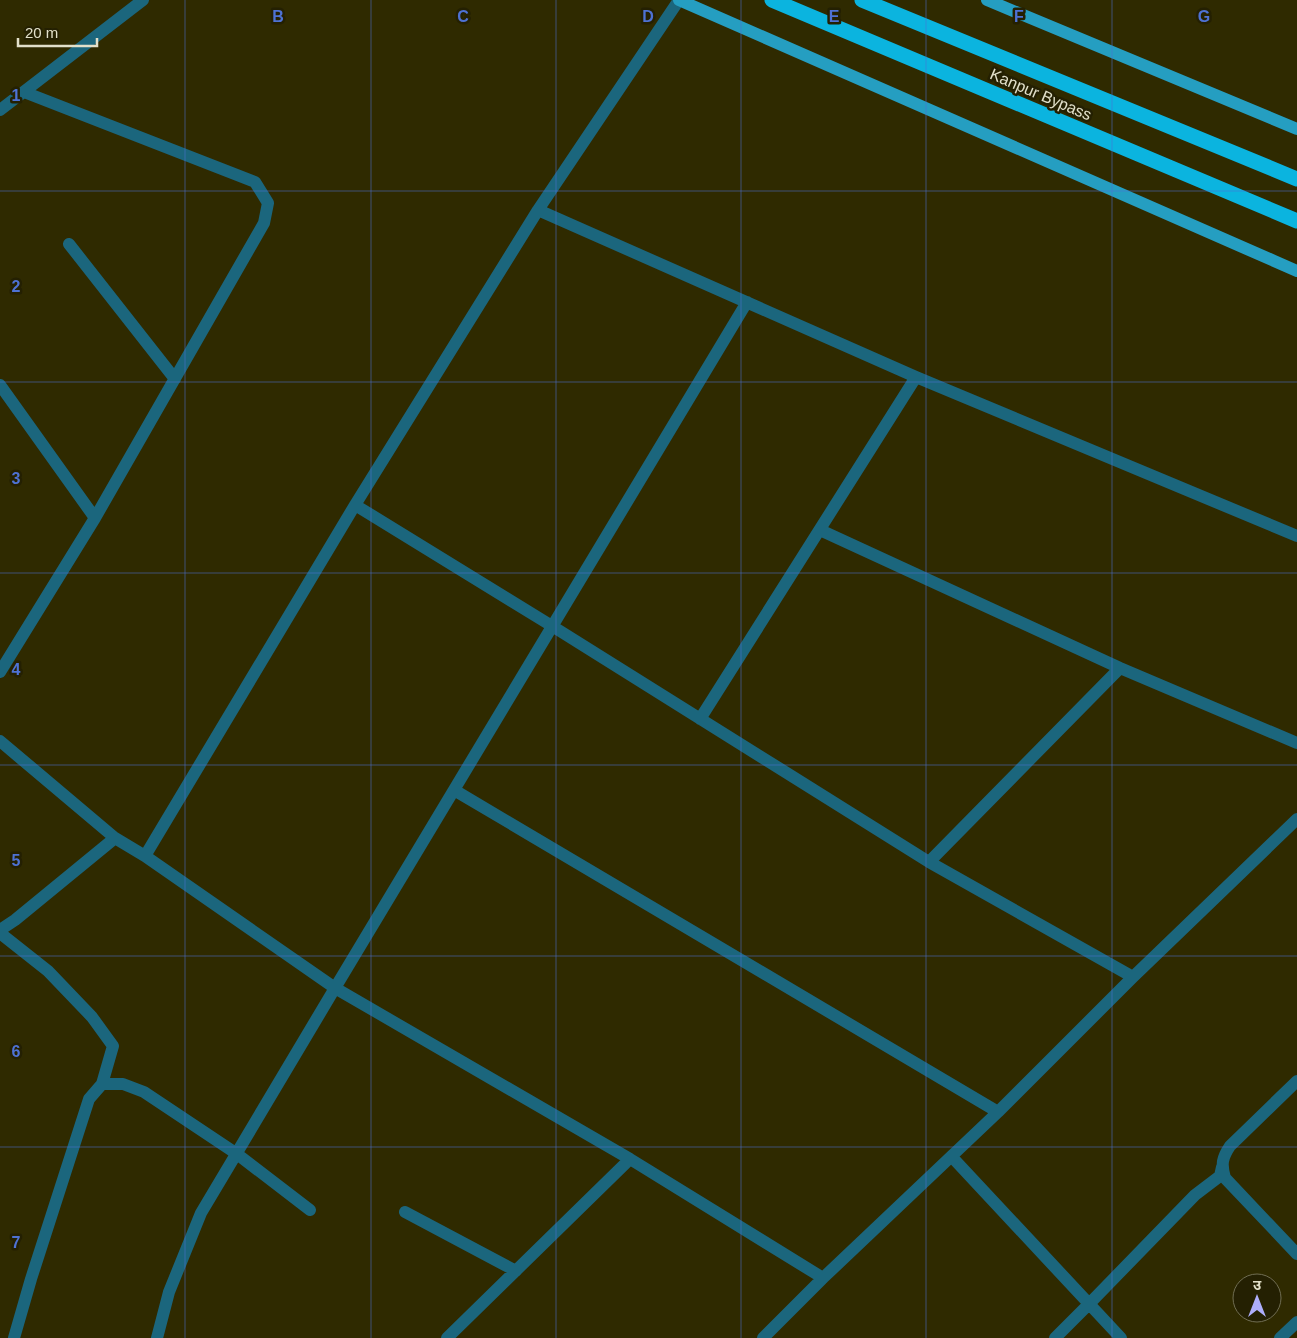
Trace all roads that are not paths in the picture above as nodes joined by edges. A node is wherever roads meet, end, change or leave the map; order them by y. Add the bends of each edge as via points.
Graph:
1 (143, 0) edge
2 (679, 0) edge
3 (772, 0) edge
4 (862, 0) edge
5 (987, 0) edge
6 (24, 92) junction
7 (0, 110) edge
8 (1297, 130) edge
9 (1297, 179) edge
10 (538, 210) junction
11 (1297, 221) edge
12 (69, 244) dead end
13 (1297, 271) edge
14 (747, 302) junction
15 (916, 377) junction
16 (175, 379) junction
17 (0, 385) edge
18 (355, 505) junction
19 (95, 518) junction
20 (820, 530) junction
21 (1297, 536) edge
22 (552, 626) junction
23 (1120, 668) junction
24 (0, 672) edge
25 (700, 719) junction
26 (0, 741) edge
27 (1297, 743) edge
28 (454, 790) junction
29 (1297, 819) edge
30 (115, 838) junction
31 (145, 856) junction
32 (929, 862) junction
33 (0, 932) edge
34 (1133, 977) junction
35 (335, 988) junction
36 (1297, 1081) edge
37 (102, 1084) junction
38 (998, 1112) junction
39 (237, 1154) junction
40 (952, 1157) junction
41 (630, 1159) junction
42 (1222, 1167) junction
43 (310, 1210) dead end
44 (405, 1212) dead end
45 (1297, 1254) edge
46 (516, 1271) junction
47 (823, 1278) junction
48 (1089, 1304) junction
49 (1297, 1322) edge
50 (14, 1338) edge
51 (157, 1338) edge
52 (447, 1338) edge
53 (763, 1338) edge
54 (1055, 1338) edge
55 (1121, 1338) edge
56 (1280, 1338) edge

1 - 6 street
2 - 10 street
2 - 13 main road
3 - 11 highway, Kanpur Bypass
4 - 9 highway, Kanpur Bypass
5 - 8 main road
6 - 7 street
6 - 16 street via 255,182 268,203 264,223
10 - 14 street
10 - 18 street
12 - 16 street
14 - 15 street
14 - 22 street
15 - 20 street
15 - 21 street
16 - 19 street
17 - 19 street
18 - 22 street
18 - 31 street
19 - 24 street
20 - 23 street
20 - 25 street
22 - 25 street
22 - 28 street
23 - 27 street
23 - 32 street
25 - 32 street
26 - 30 street
28 - 35 street
28 - 38 street
29 - 34 street
30 - 31 street
30 - 33 street
31 - 35 street
32 - 34 street
33 - 37 street via 48,971 92,1017 113,1046
34 - 38 street
35 - 39 street
35 - 41 street
36 - 42 street via 1230,1146
37 - 39 street via 123,1084 144,1092
37 - 50 street via 89,1099
38 - 40 street
39 - 43 street
39 - 51 street via 197,1222 169,1292
40 - 47 street
40 - 48 street
41 - 46 street
41 - 47 street
42 - 45 street via 1225,1178
42 - 48 street via 1220,1176 1194,1195
44 - 46 street
46 - 52 street
47 - 53 street
48 - 54 street
48 - 55 street
49 - 56 street

